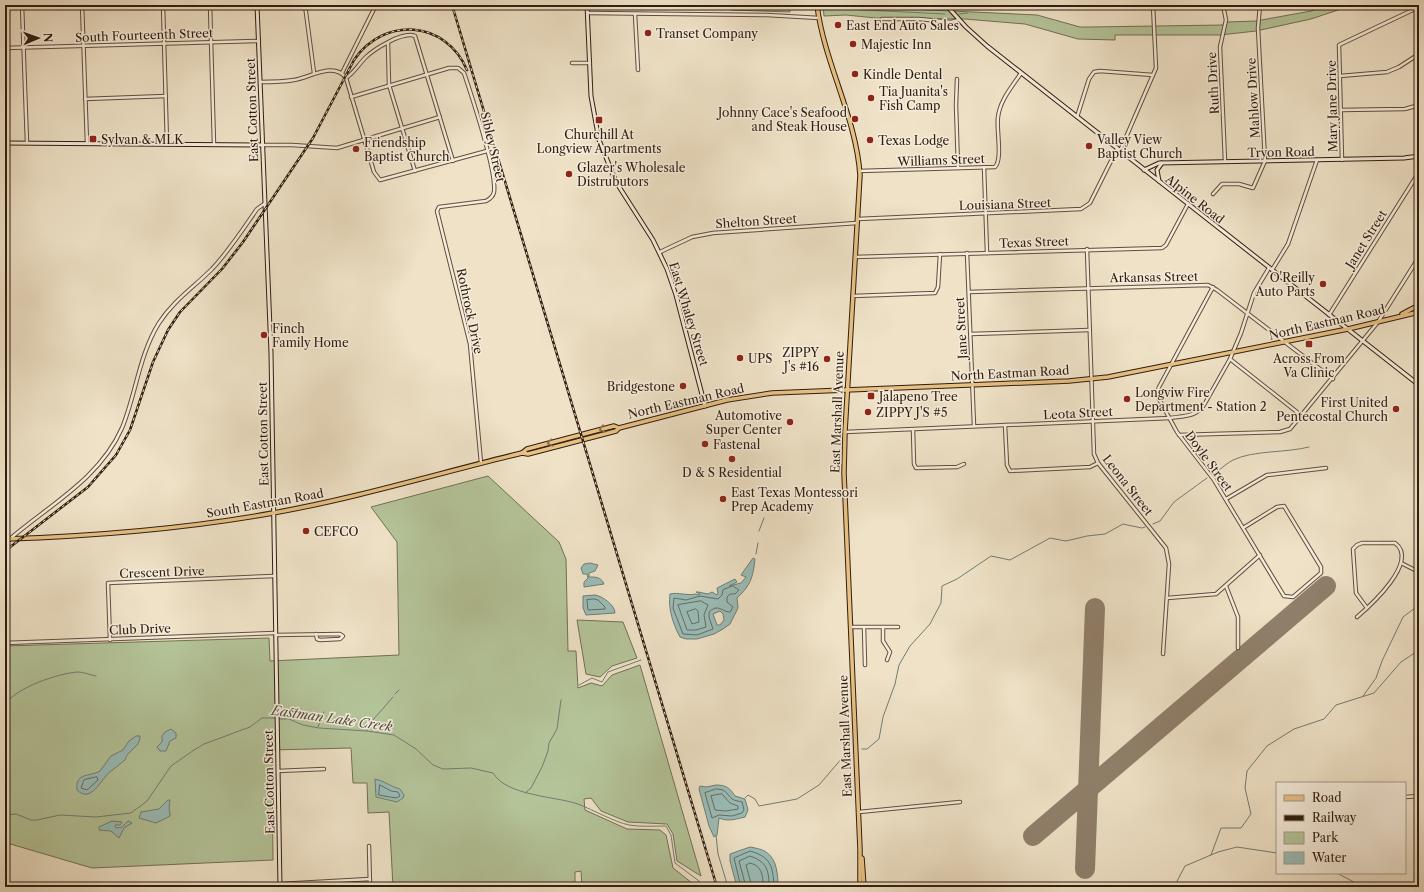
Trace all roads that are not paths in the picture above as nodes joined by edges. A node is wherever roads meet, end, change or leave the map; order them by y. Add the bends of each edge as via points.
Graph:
1 (22, 5) edge
2 (82, 5) edge
3 (163, 5) edge
4 (210, 5) edge
5 (257, 5) edge
6 (305, 5) edge
7 (376, 5) edge
8 (587, 5) edge
9 (817, 5) edge
10 (946, 5) edge
11 (1153, 5) edge
12 (1223, 5) edge
13 (1260, 5) edge
14 (1419, 7) edge
15 (588, 13) junction
16 (635, 14) junction
17 (819, 18) junction
18 (882, 19) dead end
19 (959, 20) junction
20 (259, 41) junction
21 (211, 42) junction
22 (165, 43) junction
23 (388, 43) junction
24 (83, 45) junction
25 (5, 48) edge
26 (23, 48) junction
27 (1419, 54) edge
28 (590, 63) junction
29 (572, 64) dead end
30 (638, 70) dead end
31 (314, 73) junction
32 (342, 73) junction
33 (1021, 73) junction
34 (428, 74) junction
35 (1153, 75) junction
36 (1340, 76) junction
37 (346, 78) junction
38 (957, 79) dead end
39 (260, 82) junction
40 (389, 85) junction
41 (166, 96) junction
42 (351, 97) junction
43 (85, 99) junction
44 (1419, 105) edge
45 (1341, 110) junction
46 (440, 117) junction
47 (1077, 117) junction
48 (402, 128) junction
49 (364, 140) junction
50 (5, 143) edge
51 (27, 143) junction
52 (87, 143) junction
53 (167, 145) junction
54 (214, 145) junction
55 (262, 145) junction
56 (1119, 150) junction
57 (487, 151) junction
58 (1419, 156) edge
59 (453, 160) junction
60 (1316, 160) junction
61 (1342, 160) junction
62 (1265, 161) junction
63 (1225, 162) junction
64 (1163, 163) junction
65 (984, 167) junction
66 (958, 168) junction
67 (1144, 170) junction
68 (415, 171) junction
69 (859, 171) junction
70 (1419, 172) edge
71 (1160, 183) junction
72 (1214, 194) dead end
73 (264, 204) junction
74 (1188, 204) junction
75 (437, 211) joint
76 (986, 214) junction
77 (858, 221) junction
78 (1086, 249) junction
79 (660, 252) junction
80 (987, 252) junction
81 (967, 253) junction
82 (940, 254) junction
83 (855, 257) junction
84 (1419, 257) edge
85 (1270, 269) junction
86 (1088, 287) junction
87 (1213, 287) junction
88 (969, 292) junction
89 (853, 296) junction
90 (1419, 305) edge
91 (1419, 312) edge
92 (1248, 315) junction
93 (1329, 315) junction
94 (1399, 316) junction
95 (1378, 322) junction
96 (1348, 329) junction
97 (1089, 330) junction
98 (971, 334) junction
99 (1364, 341) junction
100 (1284, 342) junction
101 (1231, 353) junction
102 (1230, 359) junction
103 (1171, 365) junction
104 (1091, 379) junction
105 (1332, 380) junction
106 (973, 385) junction
107 (1419, 385) edge
108 (848, 390) junction
109 (705, 406) junction
110 (1302, 416) junction
111 (1170, 418) junction
112 (1092, 421) junction
113 (1005, 425) junction
114 (974, 427) junction
115 (619, 428) junction
116 (913, 430) junction
117 (845, 432) junction
118 (581, 435) joint
119 (1179, 435) junction
120 (582, 440) joint
121 (522, 453) junction
122 (1098, 463) junction
123 (481, 464) junction
124 (964, 464) dead end
125 (1326, 468) dead end
126 (1226, 499) junction
127 (273, 513) junction
128 (1243, 528) junction
129 (5, 539) edge
130 (10, 539) junction
131 (5, 543) edge
132 (1260, 555) junction
133 (1401, 563) junction
134 (1419, 572) edge
135 (274, 576) junction
136 (1226, 586) junction
137 (1167, 598) junction
138 (1367, 608) junction
139 (1357, 617) dead end
140 (851, 627) junction
141 (864, 627) junction
142 (883, 627) junction
143 (898, 627) dead end
144 (275, 634) junction
145 (316, 634) junction
146 (110, 640) junction
147 (5, 643) edge
148 (1238, 648) dead end
149 (1163, 654) dead end
150 (887, 660) dead end
151 (865, 665) dead end
152 (324, 769) dead end
153 (277, 771) junction
154 (1419, 796) edge
155 (1406, 797) edge
156 (960, 802) dead end
157 (858, 812) junction
158 (369, 846) dead end
159 (860, 849) junction
160 (370, 879) junction
161 (280, 885) edge
162 (265, 887) edge
163 (370, 887) edge
164 (860, 887) edge
165 (864, 887) edge

1 - 26 street
2 - 24 street
3 - 22 street
4 - 21 street
5 - 20 street, East Cotton Street
6 - 31 street
7 - 32 street
8 - 15 street, East Whaley Street
9 - 17 main road, East Marshall Avenue
10 - 19 street, Alpine Road
11 - 35 street via 1156,66
12 - 63 street, Ruth Drive via 1226,20 1220,47
13 - 62 street, Mahlow Drive via 1258,28
14 - 36 street, Mary Jane Drive via 1339,45
15 - 16 street
15 - 28 street, East Whaley Street
16 - 17 street
16 - 30 street
17 - 69 main road, East Marshall Avenue via 853,135
18 - 19 street via 951,22
19 - 33 street, Alpine Road
20 - 21 street, South Fourteenth Street
20 - 39 street, East Cotton Street
21 - 22 street, South Fourteenth Street
21 - 54 street
22 - 24 street, South Fourteenth Street
22 - 41 street
23 - 34 street via 413,35
23 - 37 street via 368,55
23 - 40 street
24 - 26 street, South Fourteenth Street
24 - 43 street
25 - 26 street, South Fourteenth Street
26 - 51 street
27 - 36 street via 1387,72
28 - 29 street
28 - 79 street, East Whaley Street via 594,119 607,162 624,197
31 - 32 street
31 - 39 street via 296,80
32 - 37 street
33 - 47 street, Alpine Road
33 - 65 street, Williams Street via 999,111 998,163 994,167
34 - 40 street
34 - 46 street
34 - 57 street, Sibley Street via 451,67 459,68 465,75
35 - 47 street via 1094,72 1089,79
35 - 56 street
36 - 45 street, Mary Jane Drive
37 - 42 street
38 - 66 street
39 - 55 street, East Cotton Street
40 - 42 street
40 - 48 street
41 - 43 street
41 - 53 street
42 - 49 street
43 - 52 street
44 - 45 street via 1405,109
45 - 61 street, Mary Jane Drive
46 - 48 street
46 - 59 street
47 - 56 street, Alpine Road
48 - 49 street
48 - 68 street
49 - 55 street via 331,148
49 - 68 street via 378,179 386,180
50 - 51 street
51 - 52 street
52 - 53 street
53 - 54 street
54 - 55 street
55 - 73 street, East Cotton Street
56 - 67 street, Alpine Road
56 - 76 street, Louisiana Street via 1090,203 1084,208
57 - 59 street
57 - 75 street, Sibley Street via 494,186 491,197 483,201 439,207
58 - 61 street, Tryon Road
59 - 68 street
60 - 61 street, Tryon Road
60 - 62 street, Tryon Road
60 - 85 street, Leota Street via 1287,246
62 - 63 street, Tryon Road
62 - 72 street, Mahlow Drive via 1254,188 1224,184 1219,186
63 - 64 street, Tryon Road
64 - 67 street, Tryon Road via 1154,164
64 - 71 street via 1157,170
65 - 66 street, Williams Street
65 - 76 street
66 - 69 street, Williams Street
67 - 71 street, Alpine Road
69 - 77 main road, East Marshall Avenue
70 - 93 street, Janet Street
71 - 74 street, Alpine Road
73 - 127 street, East Cotton Street
73 - 130 street via 257,209 216,265 176,301 158,325 147,347 124,422 105,457 80,485
74 - 78 street, Texas Street via 1164,247
74 - 85 street, Alpine Road
75 - 123 street, Rothrock Drive via 471,349
76 - 77 street, Louisiana Street
76 - 80 street
77 - 79 street, Shelton Street via 713,233 692,237
77 - 83 main road, East Marshall Avenue
78 - 80 street, Texas Street
78 - 86 street, Leona Street
79 - 109 street, East Whaley Street via 676,295
80 - 81 street, Texas Street
81 - 82 street, Texas Street
81 - 88 street, Jane Street
82 - 83 street, Texas Street
82 - 89 street via 937,291
83 - 89 main road, East Marshall Avenue
84 - 95 street
85 - 92 street, Leota Street via 1254,293
85 - 93 street, Alpine Road
86 - 87 street, Arkansas Street via 1199,284
86 - 88 street, Arkansas Street
86 - 97 street, Leona Street
87 - 92 street, Arkansas Street
87 - 103 street, Doyle Street
88 - 98 street, Jane Street
89 - 108 main road, East Marshall Avenue
90 - 94 main road, North Eastman Road
91 - 94 main road, North Eastman Road
92 - 100 street, Arkansas Street
92 - 101 street, Leota Street
93 - 96 street, Alpine Road
94 - 95 main road, North Eastman Road
95 - 96 main road, North Eastman Road
95 - 99 street
96 - 99 street, Alpine Road
96 - 100 main road, North Eastman Road
97 - 98 street
97 - 104 street, Leona Street
98 - 106 street, Jane Street
99 - 105 street
99 - 107 street, Alpine Road
100 - 101 main road, North Eastman Road
100 - 105 street, Arkansas Street
101 - 102 street, Leota Street
101 - 103 main road, North Eastman Road
102 - 110 street
102 - 111 street, Leota Street via 1201,409 1192,415
103 - 104 main road, North Eastman Road
103 - 111 street, Doyle Street via 1157,394
104 - 106 main road, North Eastman Road
104 - 112 street, Leona Street
105 - 110 street
106 - 108 main road, North Eastman Road
106 - 114 street, Jane Street
108 - 109 main road, North Eastman Road via 768,394
108 - 117 main road, East Marshall Avenue
109 - 115 main road, North Eastman Road
110 - 119 street via 1290,429 1282,432
111 - 112 street, Leota Street
111 - 119 street, Doyle Street
112 - 113 street, Leota Street
112 - 122 street, Leona Street via 1094,452
113 - 114 street, Leota Street
113 - 122 street via 1007,465 1010,470 1090,467
114 - 116 street, Leota Street
115 -> 118 main road, North Eastman Road via 614,426
115 - 120 main road, North Eastman Road
116 - 117 street, Leota Street
116 - 124 street via 916,468 957,467
117 - 140 main road, East Marshall Avenue
118 -> 121 main road, South Eastman Road via 527,449
119 - 126 street, Doyle Street
120 - 121 main road, South Eastman Road via 528,454
121 - 123 main road, South Eastman Road
122 - 137 street, Leona Street via 1166,546 1169,564
123 - 127 main road, South Eastman Road
125 - 126 street via 1267,476
126 - 128 street, Doyle Street
127 - 130 main road, South Eastman Road via 148,531
127 - 135 street, East Cotton Street
128 - 132 street, Doyle Street
128 - 132 street, Doyle Street via 1277,507 1286,508 1322,570 1294,597 1288,598
129 - 130 main road, South Eastman Road
130 - 131 street
132 - 136 street
133 - 134 street
133 - 138 street via 1382,594
133 - 138 street via 1401,549 1394,543 1362,543 1354,548 1356,593
135 - 144 street, East Cotton Street
135 - 146 street, Crescent Drive via 108,583
136 - 137 street via 1213,595
136 - 148 street via 1238,617
137 - 149 street, Leona Street
138 - 139 street
140 - 141 street
140 - 157 main road, East Marshall Avenue
141 - 142 street
141 - 151 street
142 - 143 street
142 - 150 street via 883,640 890,652
144 - 145 street, Club Drive
144 - 146 street, Club Drive
144 - 153 street, East Cotton Street
145 - 145 street, Club Drive via 340,634 343,636 340,640 320,640
146 - 147 street, Club Drive
152 - 153 street
153 - 161 street, East Cotton Street
154 - 155 street
156 - 157 street
157 - 159 main road, East Marshall Avenue
158 - 160 street
159 - 164 main road, East Marshall Avenue
159 - 165 main road, East Marshall Avenue
160 - 161 street
160 - 163 street
161 - 162 street

